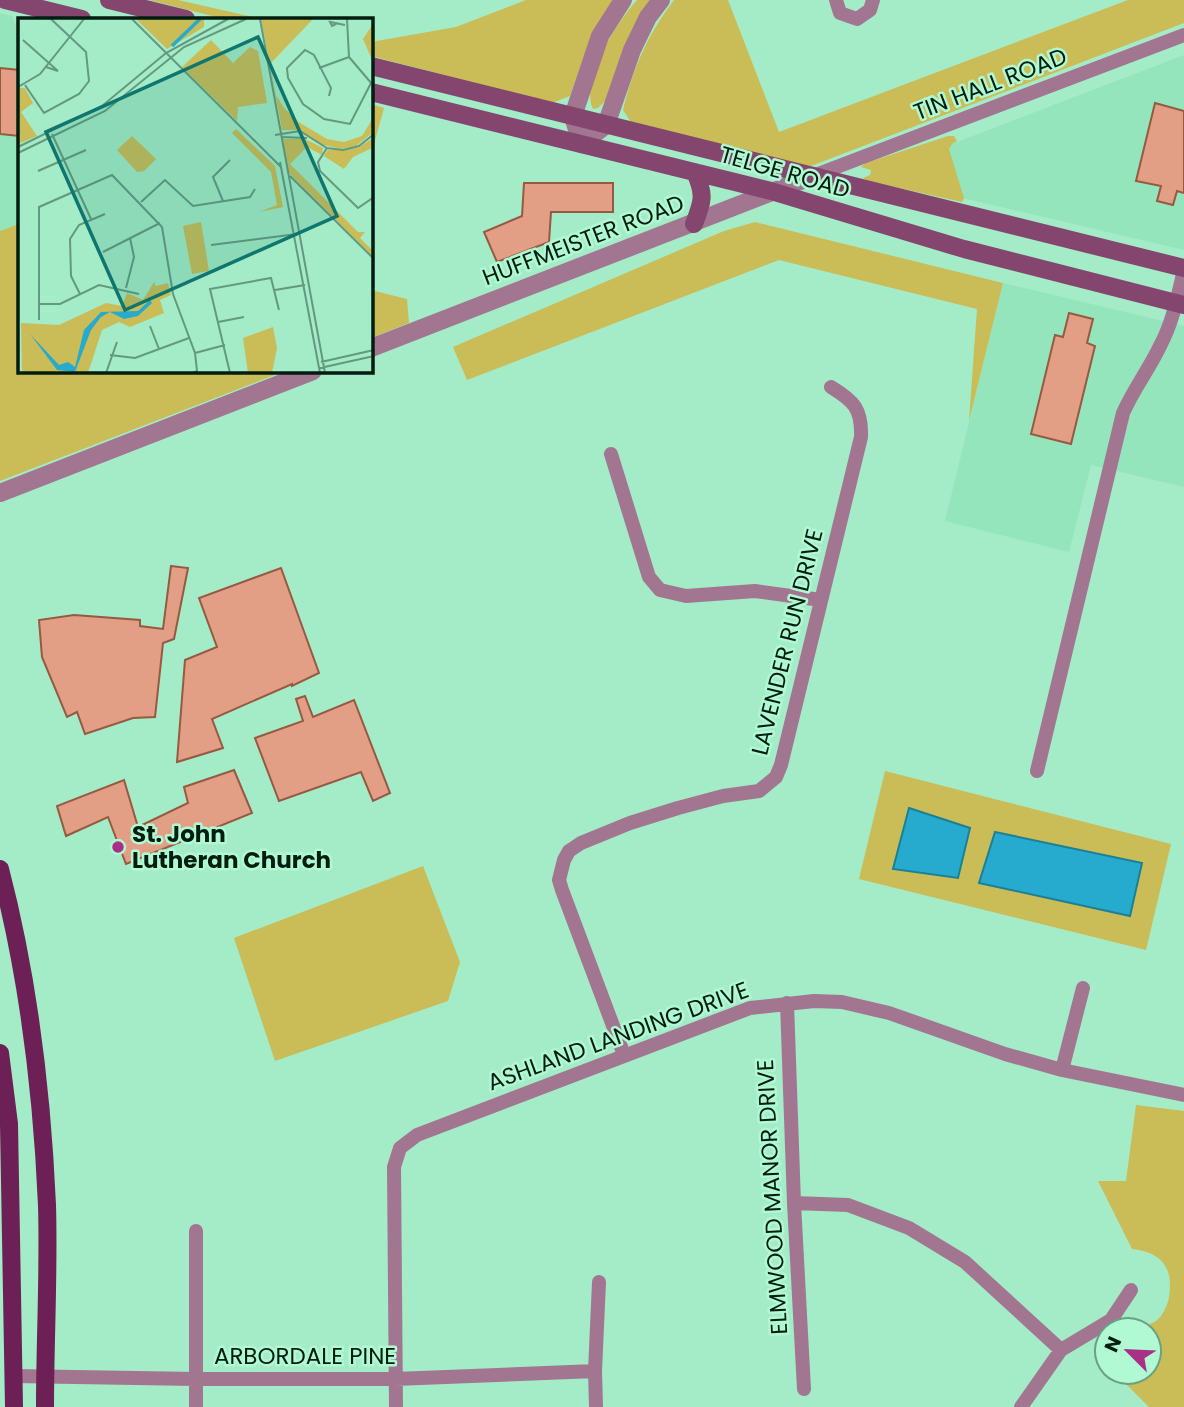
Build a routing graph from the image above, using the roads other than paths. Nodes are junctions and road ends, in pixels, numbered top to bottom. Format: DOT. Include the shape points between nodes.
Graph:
graph roads {
  1 [pos="5,0"];
  2 [pos="109,0"];
  3 [pos="624,0"];
  4 [pos="661,0"];
  5 [pos="836,0"];
  6 [pos="873,0"];
  7 [pos="155,15"];
  8 [pos="78,18"];
  9 [pos="178,18"];
  10 [pos="1184,35"];
  11 [pos="373,66"];
  12 [pos="373,92"];
  13 [pos="573,116"];
  14 [pos="606,125"];
  15 [pos="581,144"];
  16 [pos="695,172"];
  17 [pos="813,176"];
  18 [pos="771,191"];
  19 [pos="694,224"];
  20 [pos="1184,269"];
  21 [pos="1180,304"];
  22 [pos="373,347"];
  23 [pos="308,373"];
  24 [pos="831,387"];
  25 [pos="611,454"];
  26 [pos="0,493"];
  27 [pos="821,600"];
  28 [pos="1037,771"];
  29 [pos="0,869"];
  30 [pos="8,930"];
  31 [pos="1083,988"];
  32 [pos="787,1003"];
  33 [pos="0,1053"];
  34 [pos="624,1055"];
  35 [pos="1062,1070"];
  36 [pos="1184,1095"];
  37 [pos="40,1123"];
  38 [pos="9,1124"];
  39 [pos="794,1203"];
  40 [pos="196,1231"];
  41 [pos="599,1282"];
  42 [pos="1131,1290"];
  43 [pos="1061,1350"];
  44 [pos="595,1371"];
  45 [pos="14,1376"];
  46 [pos="45,1376"];
  47 [pos="196,1379"];
  48 [pos="395,1379"];
  49 [pos="804,1389"];
  50 [pos="14,1407"];
  51 [pos="45,1407"];
  52 [pos="196,1407"];
  53 [pos="396,1407"];
  54 [pos="596,1407"];
  55 [pos="1021,1407"];
  1 -- 8 [label="main road"];
  2 -- 7 [label="main road"];
  3 -- 13 [label="street" via="600,36"];
  4 -- 14 [label="street" via="632,50"];
  5 -- 6 [label="street" via="840,13 857,19 870,10"];
  7 -- 9 [label="main road"];
  10 -- 17 [label="street, TIN HALL ROAD"];
  11 -- 13 [label="main road, TELGE ROAD"];
  12 -- 15 [label="main road, TELGE ROAD"];
  13 -- 14 [label="main road, TELGE ROAD"];
  13 -- 15 [label="street"];
  14 -- 15 [label="street"];
  14 -- 17 [label="main road, TELGE ROAD"];
  15 -- 16 [label="main road, TELGE ROAD"];
  16 -- 18 [label="main road, TELGE ROAD"];
  16 -- 19 [label="main road" via="703,191"];
  17 -- 18 [label="street, HUFFMEISTER ROAD"];
  17 -- 20 [label="main road, TELGE ROAD"];
  18 -- 19 [label="street, HUFFMEISTER ROAD"];
  18 -- 21 [label="main road, TELGE ROAD" via="964,249"];
  19 -- 22 [label="street, HUFFMEISTER ROAD"];
  20 -- 21 [label="street"];
  21 -- 28 [label="street" via="1123,413"];
  23 -- 26 [label="street"];
  24 -- 27 [label="street, LAVENDER RUN DRIVE" via="858,409 861,437"];
  25 -- 27 [label="street" via="649,576 660,590 686,596 755,591"];
  27 -- 34 [label="street, LAVENDER RUN DRIVE" via="776,777 759,791 723,796 581,843 564,860 559,880 562,890"];
  29 -- 30 [label="main road"];
  30 -- 37 [label="main road" via="33,1028"];
  31 -- 35 [label="street"];
  32 -- 34 [label="street, ASHLAND LANDING DRIVE" via="750,1008"];
  32 -- 35 [label="street, ASHLAND LANDING DRIVE" via="842,1002 889,1013"];
  32 -- 39 [label="street, ELMWOOD MANOR DRIVE"];
  33 -- 38 [label="main road"];
  34 -- 48 [label="street, ASHLAND LANDING DRIVE" via="417,1135 400,1148 394,1167"];
  35 -- 36 [label="street, ASHLAND LANDING DRIVE"];
  37 -- 38 [label="main road"];
  37 -- 46 [label="main road" via="47,1206"];
  38 -- 45 [label="main road"];
  39 -- 43 [label="street" via="848,1205 909,1228 965,1262"];
  39 -- 49 [label="street, ELMWOOD MANOR DRIVE"];
  40 -- 47 [label="street"];
  41 -- 44 [label="street"];
  42 -- 43 [label="street" via="1111,1320"];
  43 -- 55 [label="street"];
  44 -- 48 [label="street, ARBORDALE PINE"];
  44 -- 54 [label="street"];
  45 -- 46 [label="street, ARBORDALE PINE"];
  45 -- 50 [label="main road"];
  46 -- 47 [label="street, ARBORDALE PINE"];
  46 -- 51 [label="main road"];
  47 -- 48 [label="street, ARBORDALE PINE"];
  47 -- 52 [label="street"];
  48 -- 53 [label="street"];
}
